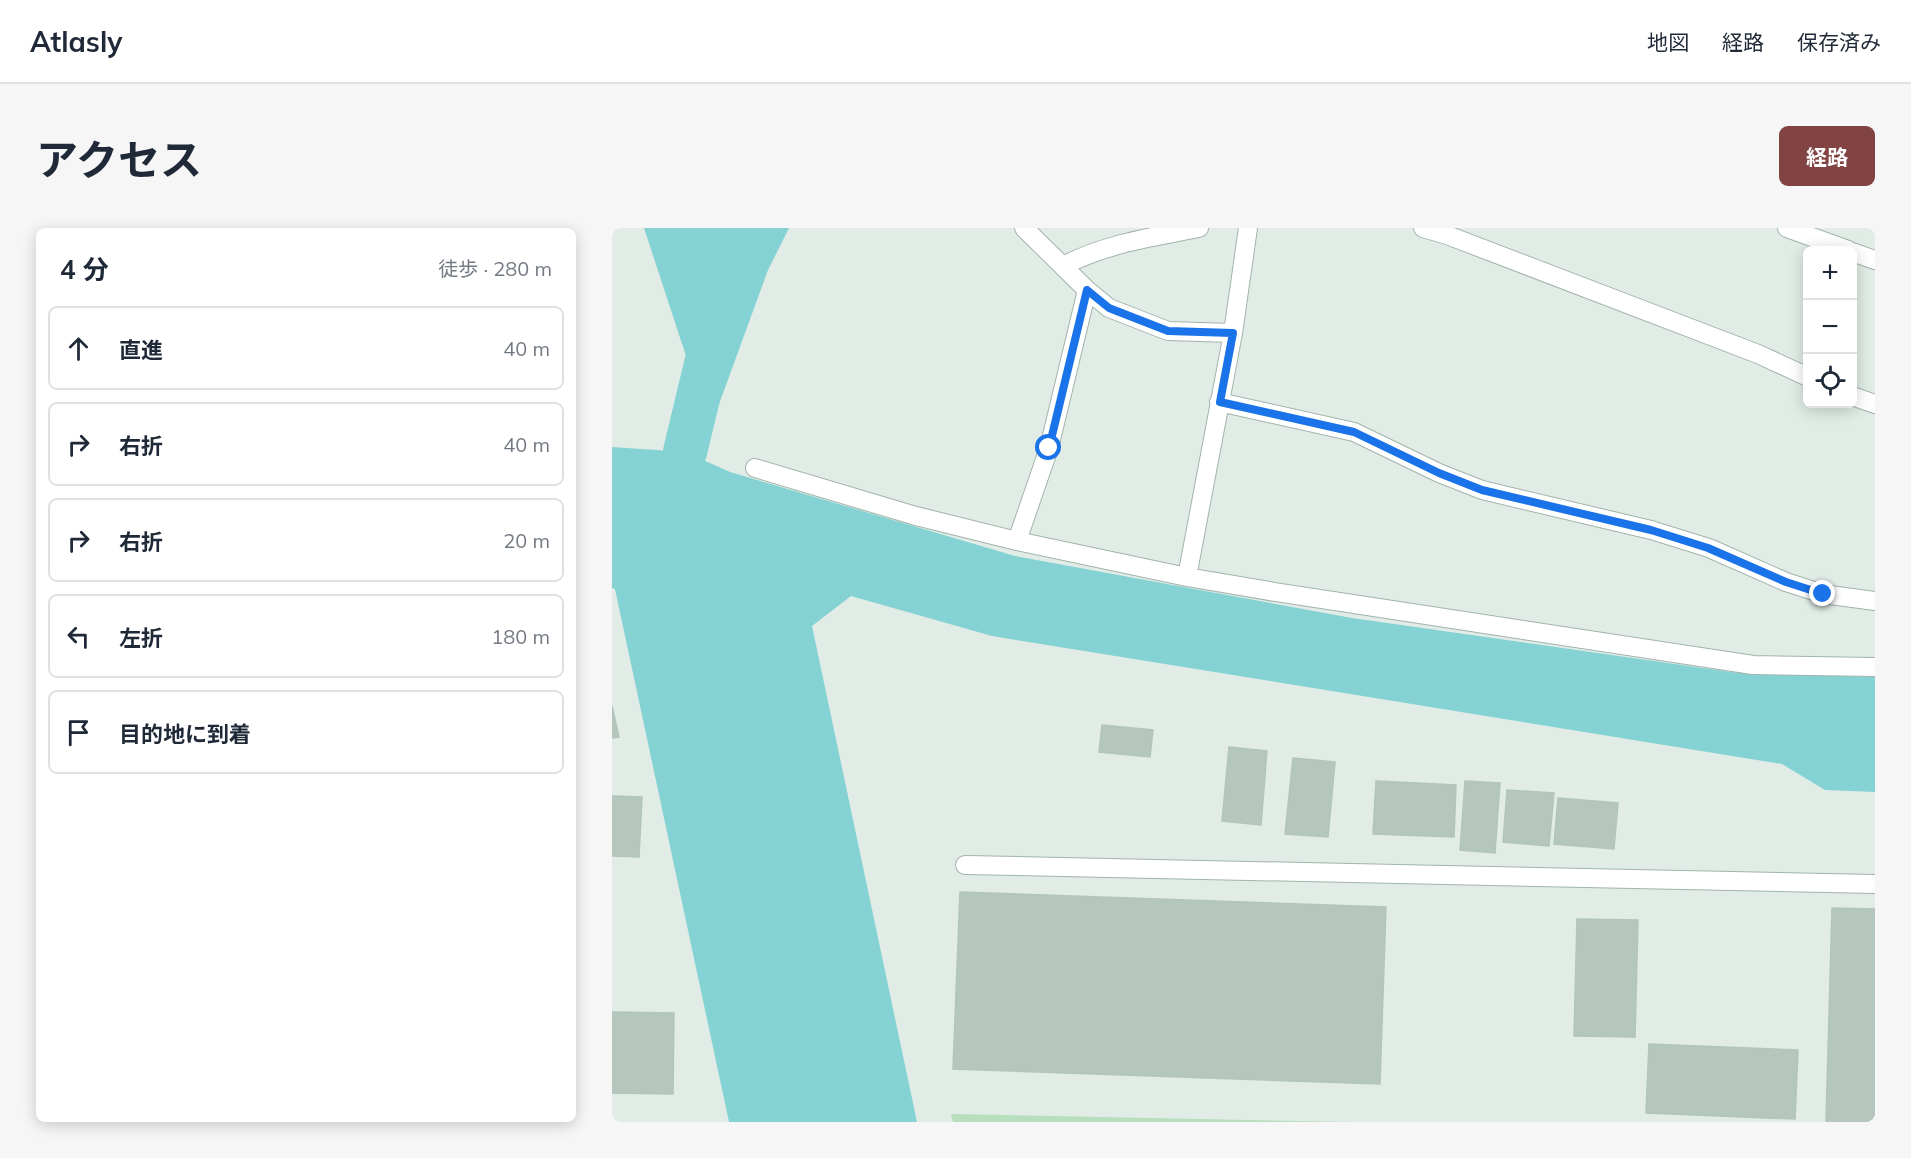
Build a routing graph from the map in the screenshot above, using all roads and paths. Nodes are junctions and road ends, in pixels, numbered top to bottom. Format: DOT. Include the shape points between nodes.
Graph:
graph roads {
  1 [pos="1024,228"];
  2 [pos="1198,228"];
  3 [pos="1248,228"];
  4 [pos="1423,228"];
  5 [pos="1788,228"];
  6 [pos="1837,246"];
  7 [pos="1857,254"];
  8 [pos="1875,261"];
  9 [pos="1063,266"];
  10 [pos="1087,290"];
  11 [pos="1233,333"];
  12 [pos="1803,375"];
  13 [pos="1857,398"];
  14 [pos="1220,402"];
  15 [pos="1875,404"];
  16 [pos="755,468"];
  17 [pos="1017,541"];
  18 [pos="1187,577"];
  19 [pos="1875,601"];
  20 [pos="1875,667"];
  21 [pos="965,865"];
  22 [pos="1875,884"];
  1 -- 9 [label="street"];
  2 -- 9 [label="street" via="1122,243"];
  3 -- 11 [label="street"];
  4 -- 12 [label="street" via="1758,354"];
  5 -- 6 [label="street"];
  7 -- 8 [label="street"];
  9 -- 10 [label="street"];
  10 -- 11 [label="street" via="1109,308 1168,331"];
  10 -- 17 [label="street" via="1049,448"];
  11 -- 14 [label="street"];
  13 -- 15 [label="street"];
  14 -- 18 [label="street"];
  14 -- 19 [label="street" via="1354,432 1482,490 1651,530 1708,548 1823,594"];
  16 -- 17 [label="street" via="916,516"];
  17 -- 18 [label="street"];
  18 -- 20 [label="street" via="1741,663"];
  21 -- 22 [label="street"];
}
